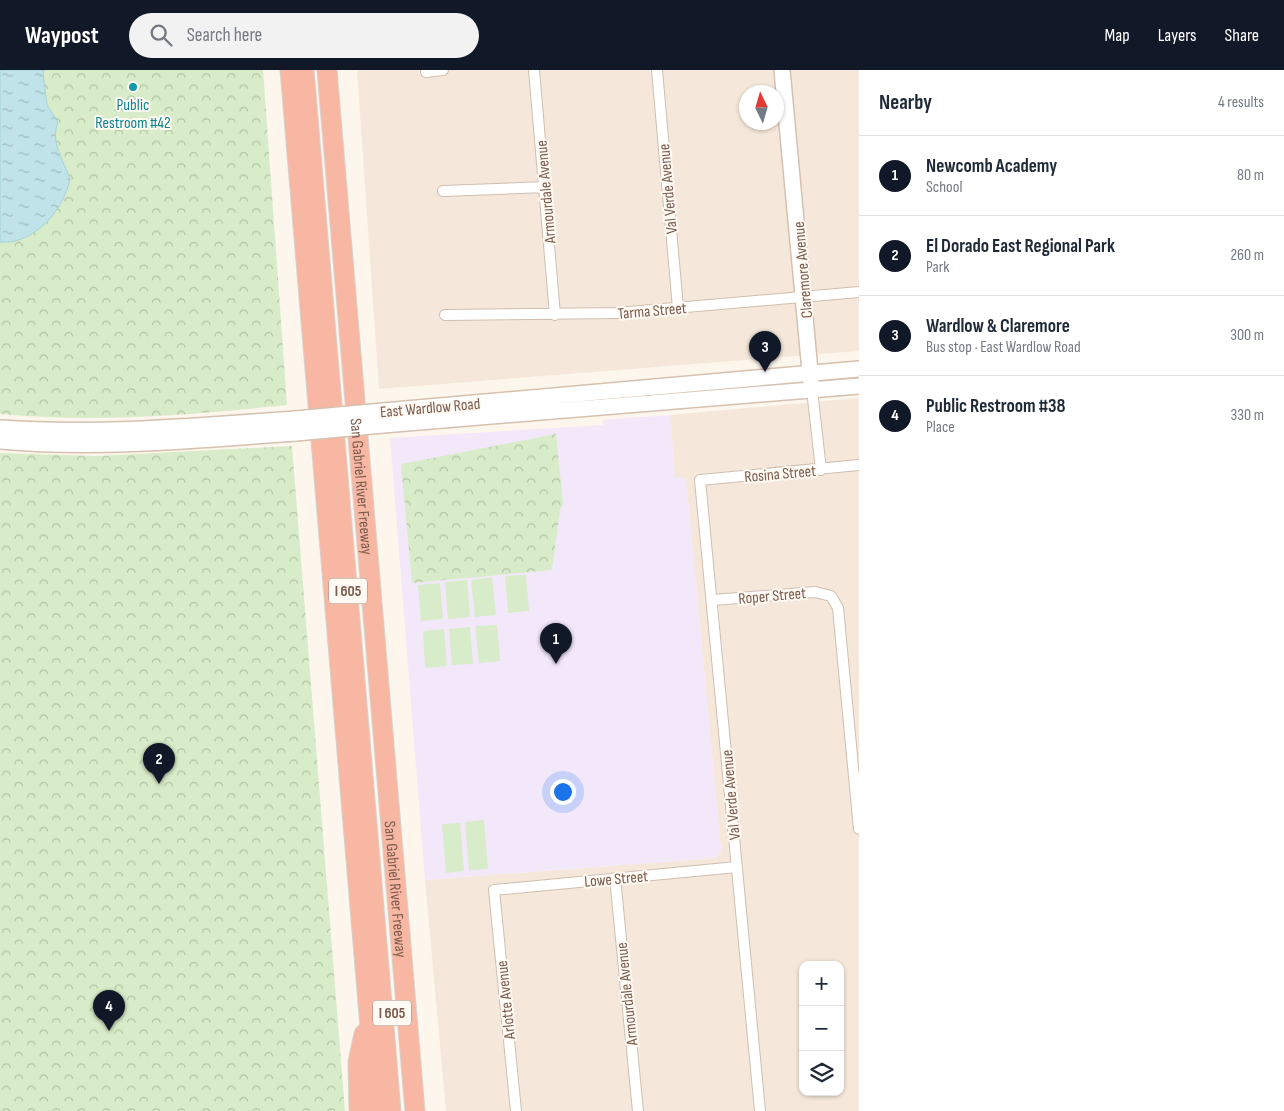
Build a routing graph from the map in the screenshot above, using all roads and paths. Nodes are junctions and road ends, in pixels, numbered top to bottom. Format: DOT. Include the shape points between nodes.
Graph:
graph roads {
  1 [pos="290,70"];
  2 [pos="304,70"];
  3 [pos="327,70"];
  4 [pos="443,70"];
  5 [pos="534,70"];
  6 [pos="657,70"];
  7 [pos="782,70"];
  8 [pos="426,72"];
  9 [pos="546,186"];
  10 [pos="442,191"];
  11 [pos="859,292"];
  12 [pos="804,297"];
  13 [pos="678,308"];
  14 [pos="445,315"];
  15 [pos="555,315"];
  16 [pos="859,369"];
  17 [pos="811,373"];
  18 [pos="859,386"];
  19 [pos="812,390"];
  20 [pos="383,418"];
  21 [pos="295,426"];
  22 [pos="0,428"];
  23 [pos="0,441"];
  24 [pos="859,465"];
  25 [pos="820,470"];
  26 [pos="700,480"];
  27 [pos="713,600"];
  28 [pos="859,830"];
  29 [pos="737,867"];
  30 [pos="615,878"];
  31 [pos="494,890"];
  32 [pos="399,919"];
  33 [pos="369,1013"];
  34 [pos="359,1111"];
  35 [pos="377,1111"];
  36 [pos="391,1111"];
  37 [pos="400,1111"];
  38 [pos="415,1111"];
  39 [pos="516,1111"];
  40 [pos="638,1111"];
  41 [pos="760,1111"];
  1 -- 33 [label="highway, I 605"];
  2 -- 36 [label="highway, I 605"];
  3 -- 32 [label="highway, San Gabriel River Freeway / I 605"];
  4 -- 8 [label="street"];
  5 -- 9 [label="street, Armourdale Avenue"];
  6 -- 13 [label="street, Val Verde Avenue"];
  7 -- 12 [label="main road, Claremore Avenue"];
  9 -- 10 [label="street"];
  9 -- 15 [label="street, Armourdale Avenue"];
  11 -- 12 [label="street, Tarma Street"];
  12 -- 13 [label="street, Tarma Street"];
  12 -- 17 [label="main road, Claremore Avenue"];
  13 -- 15 [label="street, Tarma Street"];
  14 -- 15 [label="street, Tarma Street"];
  16 -- 17 [label="main road, East Wardlow Road"];
  17 -- 19 [label="main road, Claremore Avenue"];
  17 -- 20 [label="main road, East Wardlow Road"];
  18 -- 19 [label="main road, East Wardlow Road"];
  19 -- 20 [label="main road, East Wardlow Road"];
  19 -- 25 [label="street, Claremore Avenue"];
  20 -- 21 [label="main road, East Wardlow Road, bridge"];
  21 -- 22 [label="main road, East Wardlow Road" via="87,432"];
  21 -- 23 [label="main road, East Wardlow Road" via="161,443 83,446"];
  24 -- 25 [label="street, Rosina Street"];
  25 -- 26 [label="street, Rosina Street"];
  26 -- 27 [label="street, Val Verde Avenue"];
  27 -- 28 [label="street, Roper Street" via="816,592 831,596 838,608"];
  27 -- 29 [label="street, Val Verde Avenue"];
  29 -- 30 [label="street, Lowe Street"];
  29 -- 41 [label="street, Val Verde Avenue"];
  30 -- 31 [label="street, Lowe Street"];
  30 -- 40 [label="street, Armourdale Avenue"];
  31 -- 39 [label="street, Arlotte Avenue"];
  32 -- 37 [label="highway, I 605" via="387,938"];
  32 -- 38 [label="highway, San Gabriel River Freeway / I 605"];
  33 -- 34 [label="highway" via="358,1062"];
  33 -- 35 [label="highway, I 605"];
}
